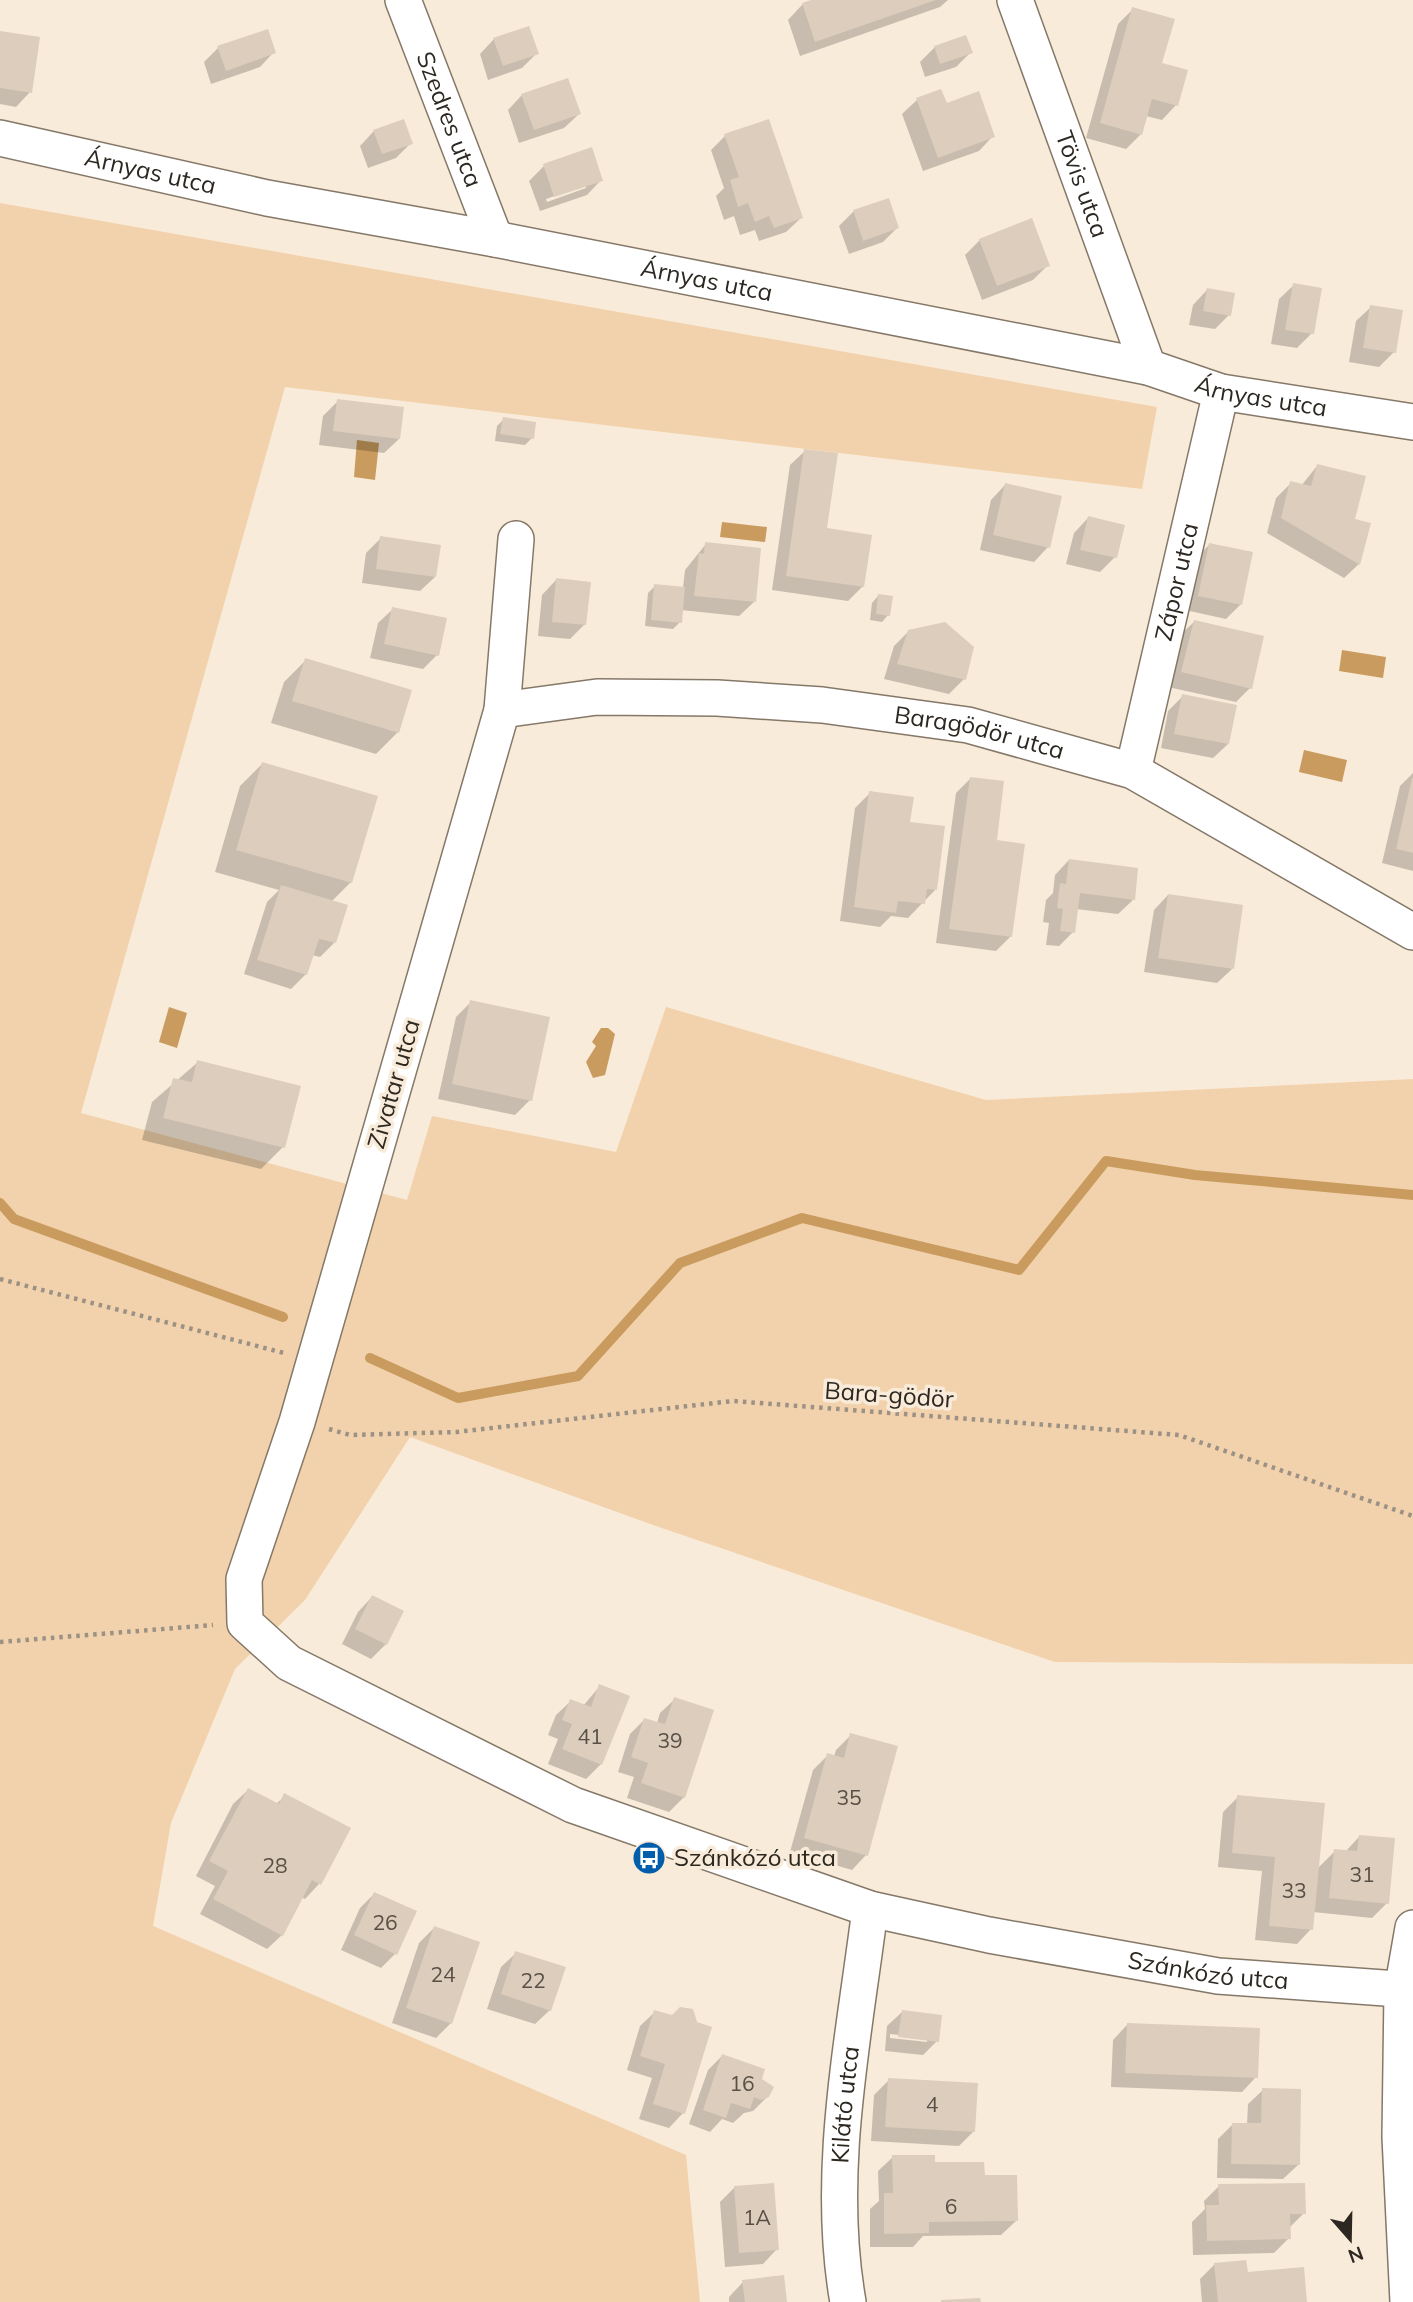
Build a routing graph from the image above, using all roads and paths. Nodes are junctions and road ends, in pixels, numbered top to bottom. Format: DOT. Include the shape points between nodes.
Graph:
graph roads {
  1 [pos="403,0"];
  2 [pos="1015,0"];
  3 [pos="0,138"];
  4 [pos="495,239"];
  5 [pos="1148,367"];
  6 [pos="1222,392"];
  7 [pos="1413,422"];
  8 [pos="516,539"];
  9 [pos="502,710"];
  10 [pos="1133,771"];
  11 [pos="1413,932"];
  12 [pos="0,1279"];
  13 [pos="313,1361"];
  14 [pos="351,1434"];
  15 [pos="1413,1516"];
  16 [pos="245,1623"];
  17 [pos="0,1642"];
  18 [pos="870,1909"];
  19 [pos="1413,1928"];
  20 [pos="1408,1991"];
  21 [pos="848,2302"];
  22 [pos="1408,2302"];
  1 -- 4 [label="street, Szedres utca"];
  2 -- 5 [label="street, Tövis utca"];
  3 -- 4 [label="street, Árnyas utca" via="267,198"];
  4 -- 5 [label="street, Árnyas utca"];
  5 -- 6 [label="street, Árnyas utca"];
  6 -- 7 [label="street, Árnyas utca"];
  6 -- 10 [label="street, Zápor utca"];
  8 -- 9 [label="street, Zivatar utca"];
  9 -- 10 [label="street, Baragödör utca" via="597,697 822,705 968,725"];
  9 -- 13 [label="street, Zivatar utca"];
  10 -- 11 [label="street, Baragödör utca"];
  12 -- 13 [label="path"];
  13 -- 16 [label="street, Zivatar utca" via="244,1579"];
  14 -- 15 [label="path, Bara-gödör" via="456,1432 733,1401 1179,1435"];
  16 -- 17 [label="path"];
  16 -- 18 [label="street, Szánkózó utca" via="289,1663 573,1805"];
  18 -- 20 [label="street, Szánkózó utca" via="1218,1976"];
  18 -- 21 [label="street, Kilátó utca" via="839,2153"];
  19 -- 20 [label="street"];
  20 -- 22 [label="street" via="1400,2137"];
}
